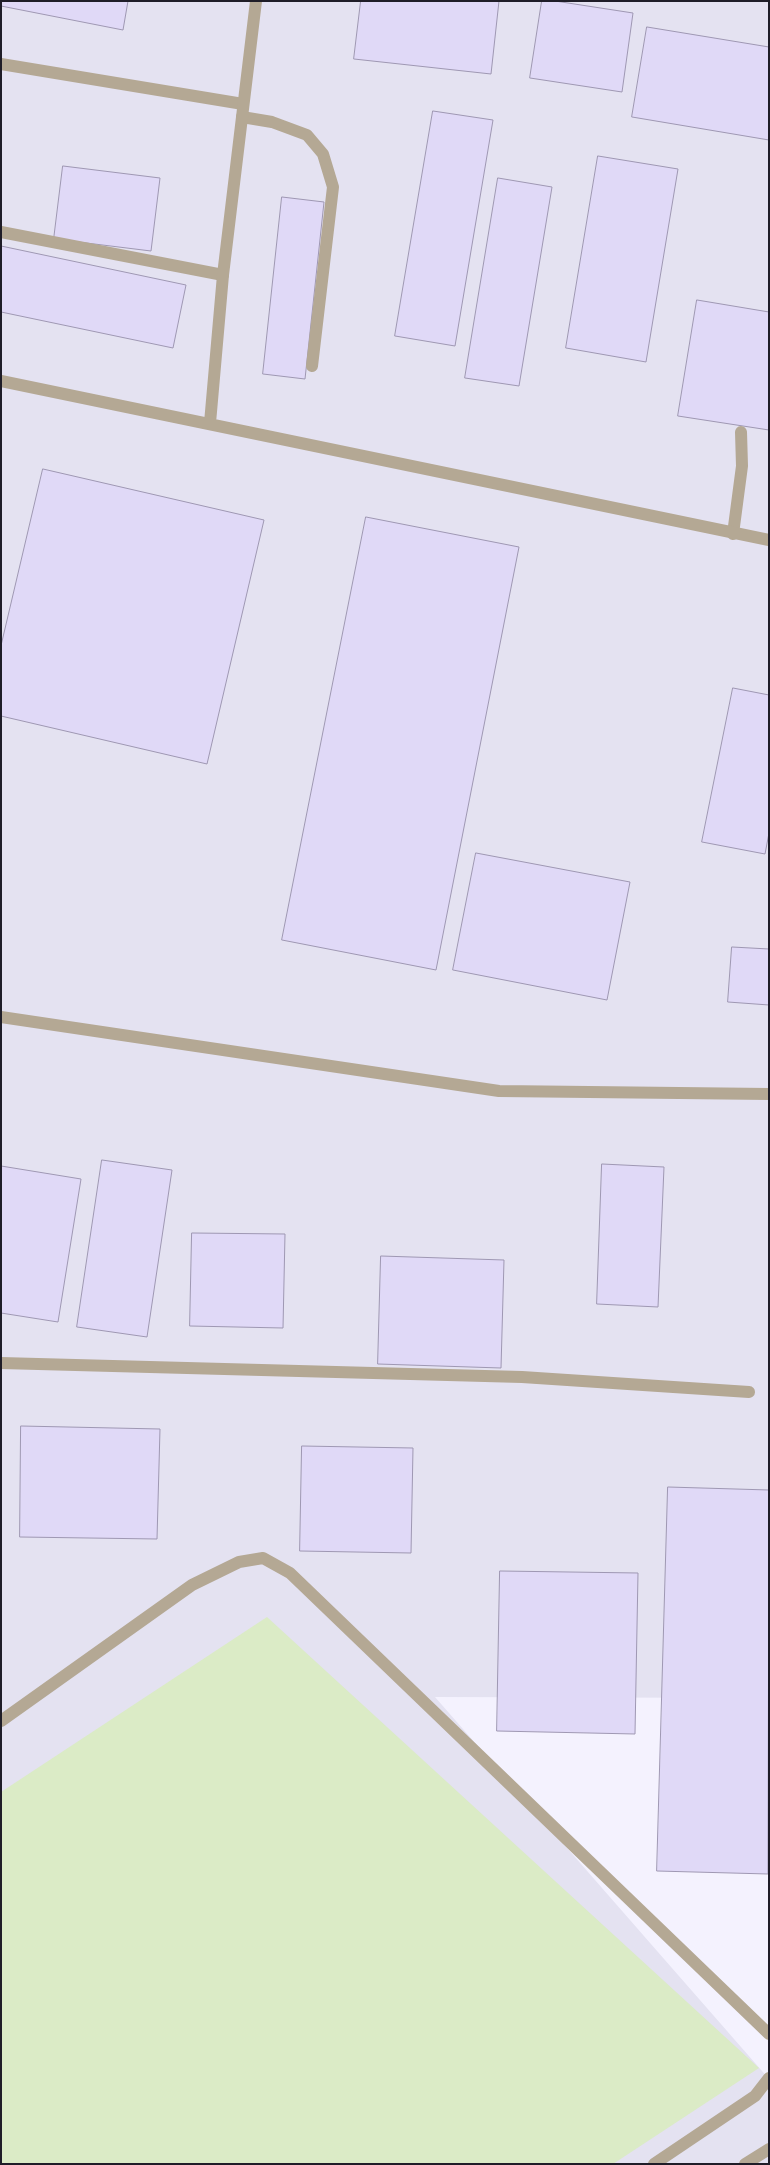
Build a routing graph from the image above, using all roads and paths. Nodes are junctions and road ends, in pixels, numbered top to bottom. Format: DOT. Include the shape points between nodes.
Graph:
graph roads {
  1 [pos="256,1"];
  2 [pos="1,64"];
  3 [pos="243,104"];
  4 [pos="242,117"];
  5 [pos="1,232"];
  6 [pos="223,275"];
  7 [pos="312,366"];
  8 [pos="1,381"];
  9 [pos="210,423"];
  10 [pos="742,432"];
  11 [pos="733,534"];
  12 [pos="769,540"];
  13 [pos="1,1017"];
  14 [pos="769,1094"];
  15 [pos="1,1363"];
  16 [pos="749,1392"];
  17 [pos="1,1721"];
  18 [pos="769,2034"];
  19 [pos="769,2078"];
  20 [pos="769,2149"];
  21 [pos="654,2164"];
  22 [pos="745,2164"];
  1 -- 3 [label="street"];
  2 -- 3 [label="street"];
  3 -- 4 [label="street"];
  4 -- 6 [label="street"];
  4 -- 7 [label="street" via="272,122 307,134 323,154 333,187"];
  5 -- 6 [label="street"];
  6 -- 9 [label="street"];
  8 -- 9 [label="street"];
  9 -- 11 [label="street"];
  10 -- 11 [label="street" via="742,466"];
  11 -- 12 [label="street"];
  13 -- 14 [label="street" via="499,1091"];
  15 -- 16 [label="street" via="522,1377"];
  17 -- 18 [label="street" via="192,1585 238,1562 263,1558 290,1573"];
  19 -- 21 [label="street" via="755,2096"];
  20 -- 22 [label="street"];
}
